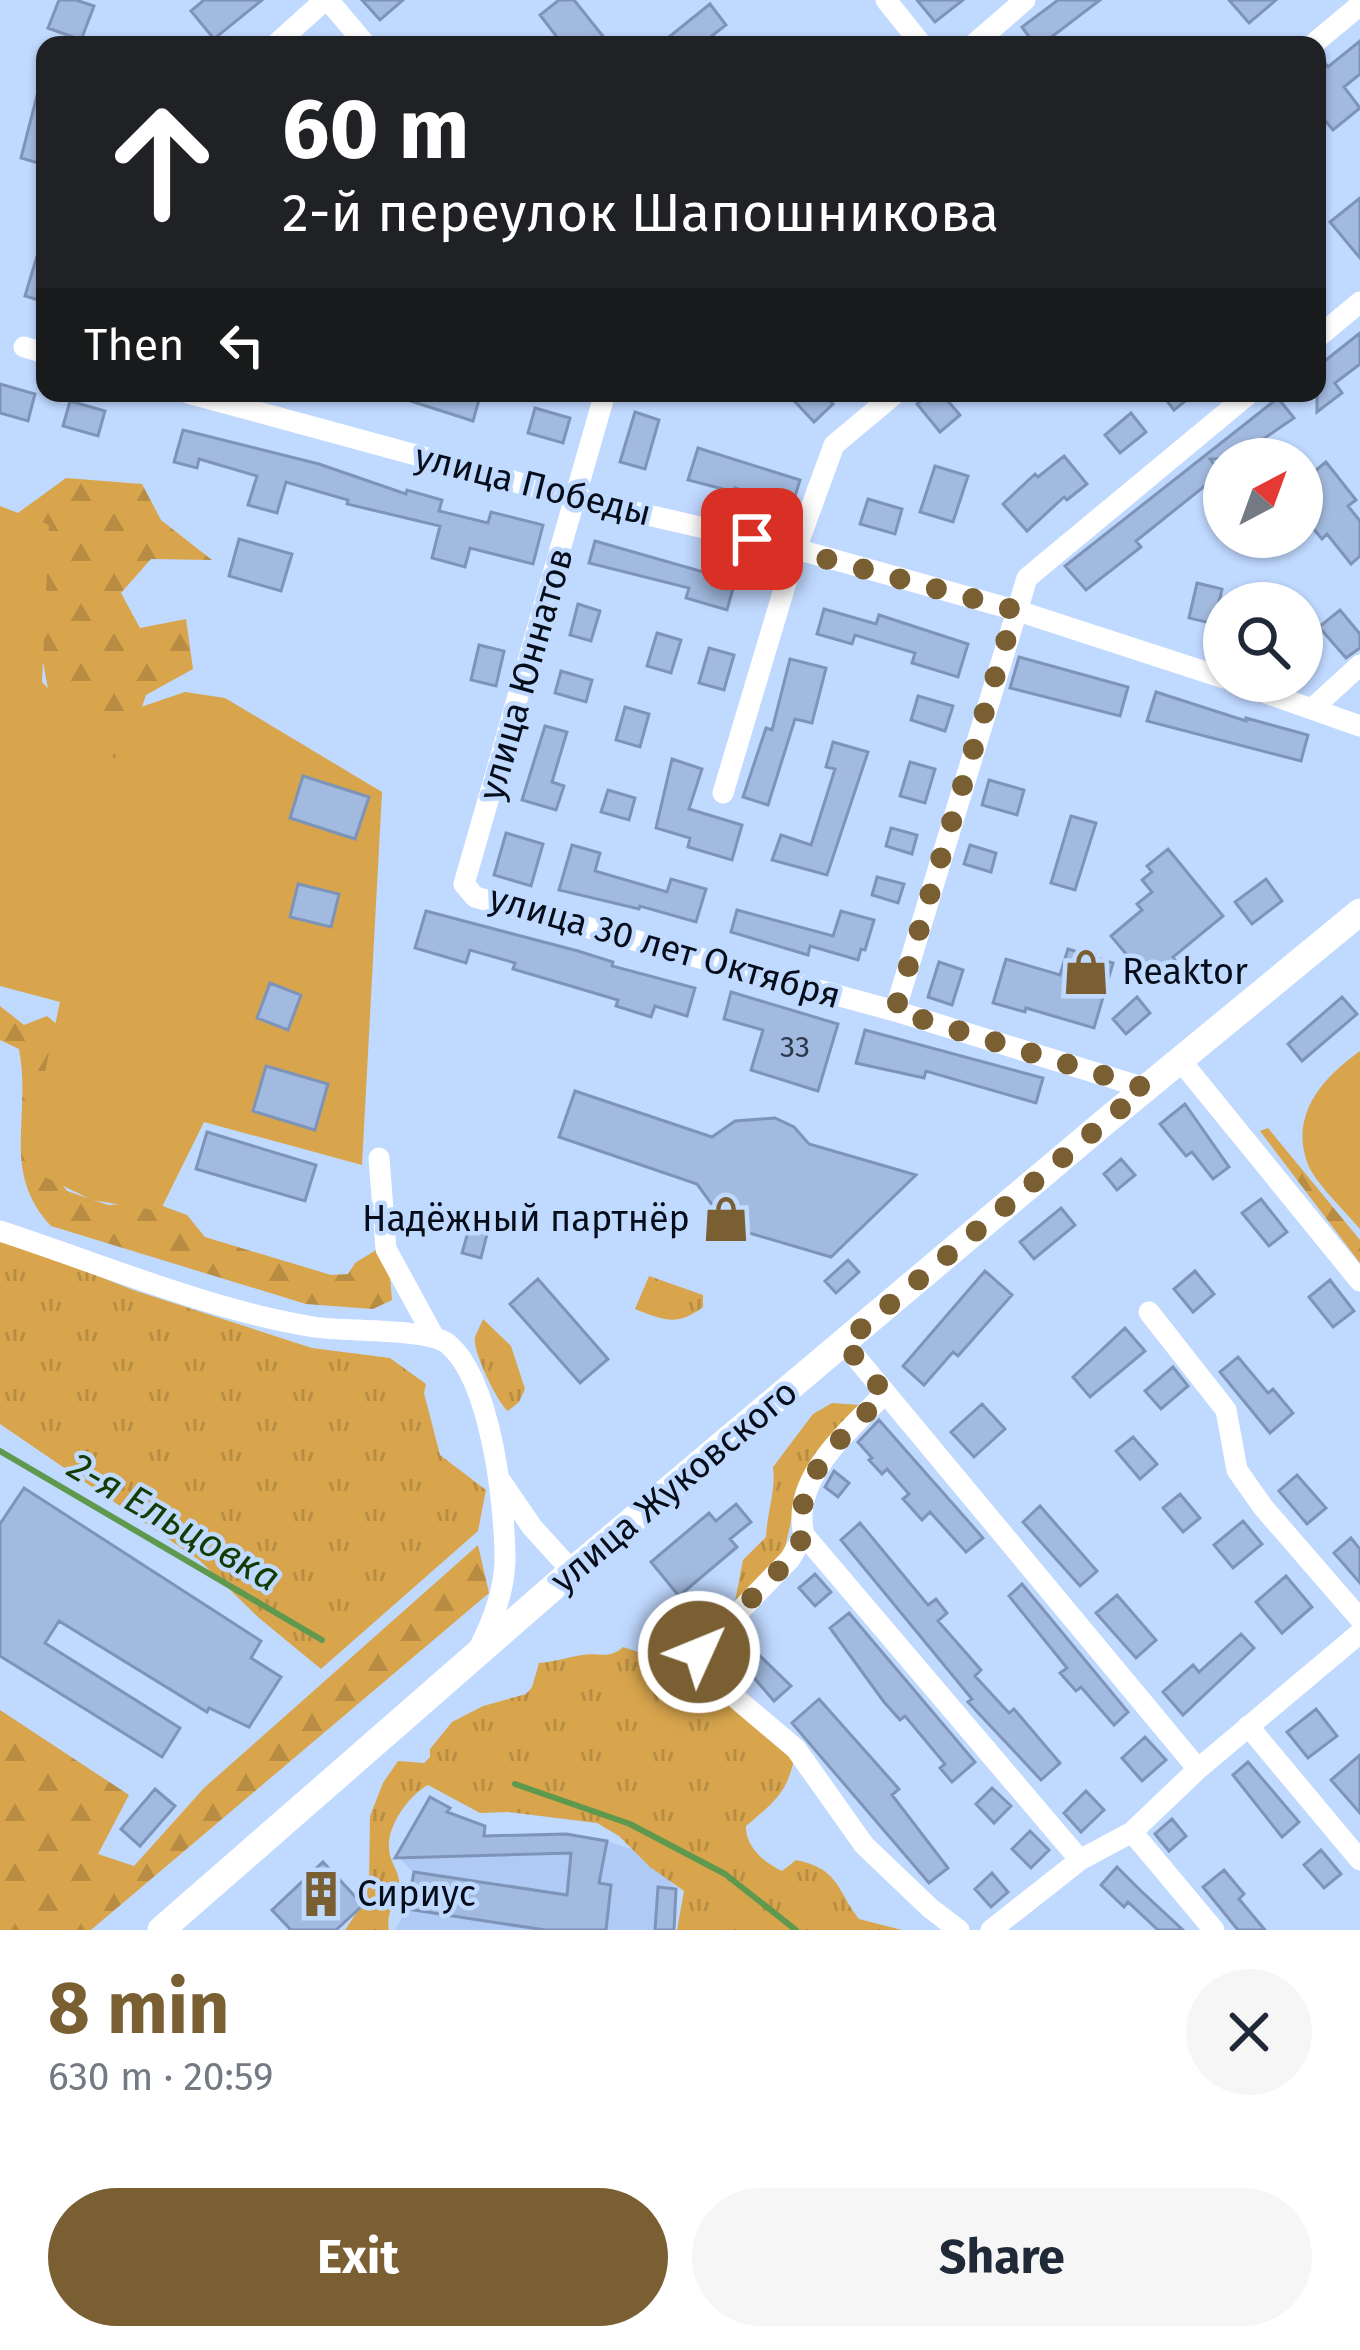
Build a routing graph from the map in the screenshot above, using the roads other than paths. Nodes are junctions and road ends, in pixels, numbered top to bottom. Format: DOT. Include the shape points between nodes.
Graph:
graph roads {
  1 [pos="327,0"];
  2 [pos="886,0"];
  3 [pos="1025,0"];
  4 [pos="1360,5"];
  5 [pos="285,36"];
  6 [pos="358,36"];
  7 [pos="915,36"];
  8 [pos="983,36"];
  9 [pos="1323,36"];
  10 [pos="1360,302"];
  11 [pos="1326,330"];
  12 [pos="221,402"];
  13 [pos="603,402"];
  14 [pos="885,402"];
  15 [pos="1239,402"];
  16 [pos="578,499"];
  17 [pos="796,549"];
  18 [pos="1015,610"];
  19 [pos="1360,665"];
  20 [pos="1203,672"];
  21 [pos="1298,702"];
  22 [pos="1314,707"];
  23 [pos="1360,726"];
  24 [pos="723,793"];
  25 [pos="464,884"];
  26 [pos="1360,912"];
  27 [pos="895,1011"];
  28 [pos="1180,1060"];
  29 [pos="1145,1088"];
  30 [pos="379,1158"];
  31 [pos="0,1231"];
  32 [pos="1360,1281"];
  33 [pos="1149,1312"];
  34 [pos="434,1337"];
  35 [pos="844,1343"];
  36 [pos="885,1394"];
  37 [pos="499,1477"];
  38 [pos="804,1535"];
  39 [pos="572,1571"];
  40 [pos="1360,1619"];
  41 [pos="1360,1633"];
  42 [pos="475,1655"];
  43 [pos="1248,1726"];
  44 [pos="1198,1768"];
  45 [pos="1132,1832"];
  46 [pos="1080,1860"];
  47 [pos="1360,1860"];
  48 [pos="161,1930"];
  49 [pos="959,1930"];
  50 [pos="992,1930"];
  51 [pos="1214,1930"];
  1 -- 5 [label="street"];
  1 -- 6 [label="street"];
  2 -- 7 [label="street"];
  3 -- 8 [label="street"];
  4 -- 9 [label="street"];
  10 -- 11 [label="street"];
  12 -- 16 [label="street, улица Победы"];
  13 -- 16 [label="street, улица Юннатов"];
  14 -- 17 [label="street" via="834,445"];
  15 -- 18 [label="street" via="1027,578"];
  16 -- 17 [label="street, улица Победы"];
  16 -- 25 [label="street, улица Юннатов"];
  17 -- 18 [label="street, улица Победы"];
  17 -- 24 [label="street"];
  18 -- 20 [label="street, улица Победы"];
  18 -- 27 [label="street"];
  19 -- 22 [label="street"];
  21 -- 22 [label="street, улица Победы"];
  22 -- 23 [label="street, улица Победы"];
  25 -- 27 [label="street, улица 30 лет Октября" via="475,897"];
  26 -- 28 [label="main road, улица Жуковского"];
  27 -- 29 [label="street, улица 30 лет Октября"];
  28 -- 29 [label="main road, улица Жуковского"];
  28 -- 32 [label="street"];
  29 -- 35 [label="main road, улица Жуковского"];
  30 -- 34 [label="street" via="386,1249"];
  31 -- 34 [label="street" via="265,1319"];
  33 -- 40 [label="street" via="1226,1410 1237,1470"];
  34 -- 37 [label="street" via="470,1378"];
  35 -- 36 [label="street"];
  35 -- 39 [label="main road, улица Жуковского"];
  36 -- 38 [label="street" via="830,1450 808,1487 799,1514"];
  36 -- 44 [label="street"];
  37 -- 39 [label="street"];
  37 -- 42 [label="street" via="505,1563 498,1604"];
  38 -- 46 [label="street"];
  38 -- 49 [label="street" via="699,1652 705,1672 796,1749 864,1845"];
  39 -- 42 [label="main road, улица Жуковского"];
  41 -- 43 [label="street"];
  42 -- 48 [label="main road, улица Жуковского"];
  43 -- 44 [label="street"];
  43 -- 47 [label="street"];
  44 -- 45 [label="street"];
  45 -- 46 [label="street"];
  45 -- 51 [label="street"];
  46 -- 50 [label="street"];
}
